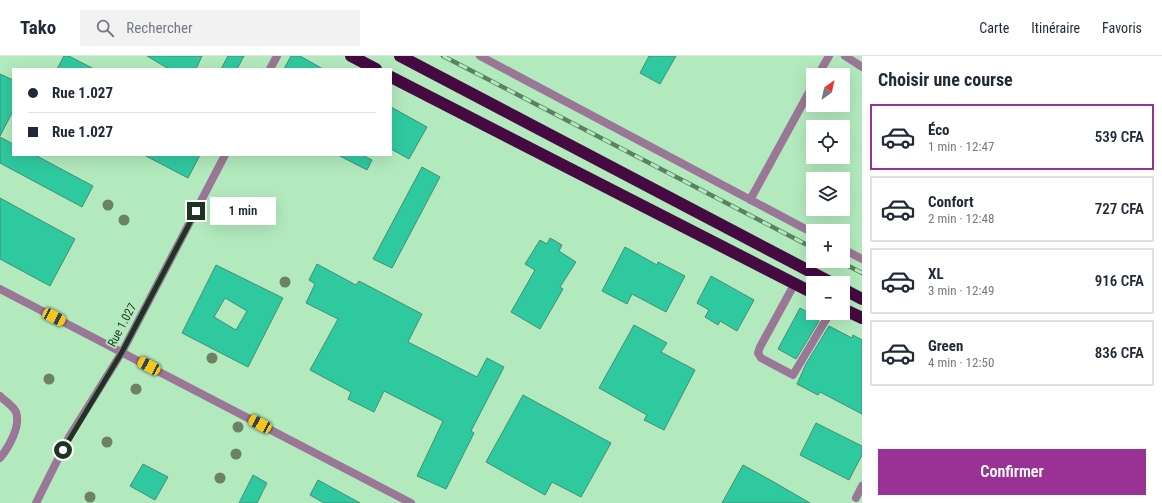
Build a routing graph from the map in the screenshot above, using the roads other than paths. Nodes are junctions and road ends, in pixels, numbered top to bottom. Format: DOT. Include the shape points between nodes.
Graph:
graph roads {
  1 [pos="277,56"];
  2 [pos="351,56"];
  3 [pos="400,56"];
  4 [pos="480,56"];
  5 [pos="829,56"];
  6 [pos="845,56"];
  7 [pos="862,67"];
  8 [pos="271,68"];
  9 [pos="374,68"];
  10 [pos="822,68"];
  11 [pos="392,77"];
  12 [pos="806,98"];
  13 [pos="224,156"];
  14 [pos="750,200"];
  15 [pos="806,229"];
  16 [pos="850,252"];
  17 [pos="862,259"];
  18 [pos="819,276"];
  19 [pos="795,283"];
  20 [pos="0,289"];
  21 [pos="806,289"];
  22 [pos="850,292"];
  23 [pos="862,298"];
  24 [pos="850,312"];
  25 [pos="862,318"];
  26 [pos="826,320"];
  27 [pos="122,352"];
  28 [pos="0,396"];
  29 [pos="0,458"];
  30 [pos="862,486"];
  31 [pos="856,498"];
  32 [pos="36,503"];
  33 [pos="411,503"];
  1 -- 8 [label="street"];
  2 -- 9 [label="highway"];
  3 -- 18 [label="highway"];
  4 -- 14 [label="street"];
  5 -- 10 [label="street"];
  6 -- 7 [label="street"];
  11 -- 19 [label="highway"];
  12 -- 14 [label="street"];
  13 -- 27 [label="street, Rue 1.027"];
  14 -- 15 [label="street"];
  16 -- 17 [label="street"];
  19 -- 21 [label="highway"];
  19 -- 26 [label="street" via="760,347 758,353 761,358 793,375"];
  20 -- 27 [label="street"];
  22 -- 23 [label="highway"];
  24 -- 25 [label="highway"];
  27 -- 32 [label="street, Rue 1.027" via="70,437"];
  27 -- 33 [label="street"];
  28 -- 29 [label="street" via="15,410 18,422 8,448"];
  30 -- 31 [label="street"];
}
